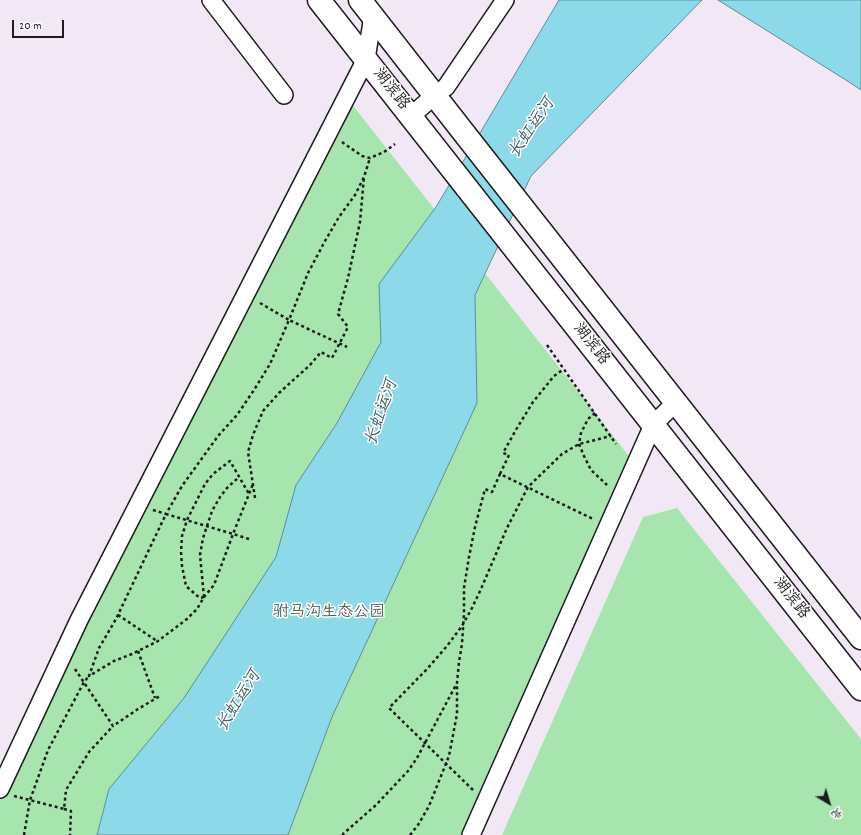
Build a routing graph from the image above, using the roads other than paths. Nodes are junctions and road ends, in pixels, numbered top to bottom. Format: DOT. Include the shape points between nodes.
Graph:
graph roads {
  1 [pos="211,0"];
  2 [pos="319,0"];
  3 [pos="506,0"];
  4 [pos="367,8"];
  5 [pos="366,59"];
  6 [pos="284,95"];
  7 [pos="435,95"];
  8 [pos="411,116"];
  9 [pos="676,402"];
  10 [pos="654,425"];
  11 [pos="861,638"];
  12 [pos="861,689"];
  13 [pos="4,792"];
  14 [pos="472,835"];
  1 -- 6 [label="street"];
  2 -- 5 [label="main road, 湖滨路"];
  3 -- 7 [label="street" via="446,87"];
  4 -- 5 [label="street"];
  4 -- 7 [label="main road, 湖滨路"];
  5 -- 8 [label="main road, 湖滨路"];
  5 -- 13 [label="street" via="79,620"];
  7 -- 8 [label="street"];
  7 -- 9 [label="main road, 湖滨路"];
  8 -- 10 [label="main road, 湖滨路"];
  9 -- 10 [label="street"];
  9 -- 11 [label="main road, 湖滨路"];
  10 -- 12 [label="main road, 湖滨路"];
  10 -- 14 [label="street"];
}
